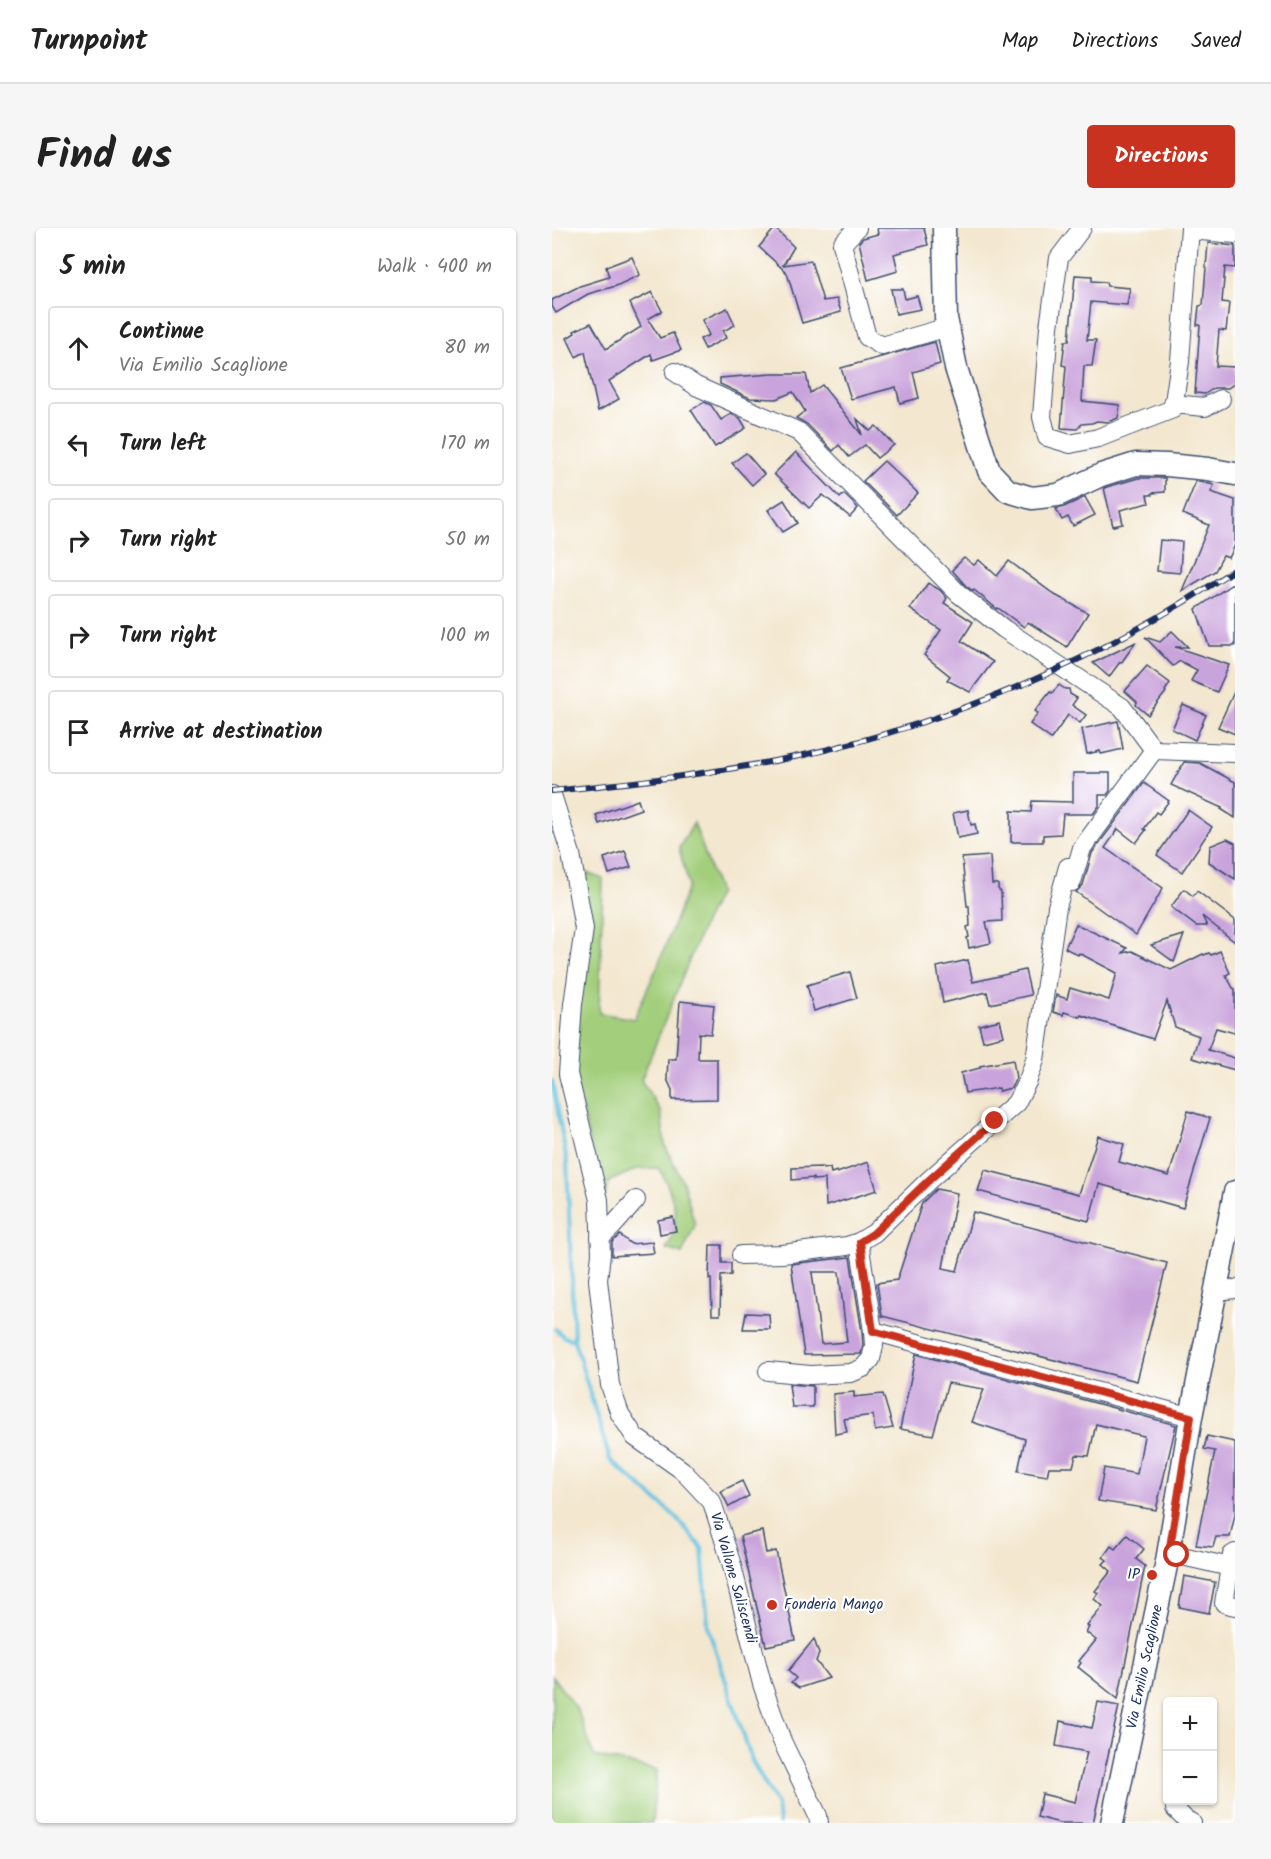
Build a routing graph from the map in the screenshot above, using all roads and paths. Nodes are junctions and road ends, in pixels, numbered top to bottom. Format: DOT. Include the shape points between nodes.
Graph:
graph roads {
  1 [pos="857,228"];
  2 [pos="944,228"];
  3 [pos="1082,228"];
  4 [pos="1190,229"];
  5 [pos="1235,234"];
  6 [pos="948,327"];
  7 [pos="675,372"];
  8 [pos="1221,399"];
  9 [pos="1173,404"];
  10 [pos="1235,474"];
  11 [pos="1154,750"];
  12 [pos="1235,753"];
  13 [pos="552,795"];
  14 [pos="1068,867"];
  15 [pos="1050,1011"];
  16 [pos="1235,1192"];
  17 [pos="636,1200"];
  18 [pos="600,1238"];
  19 [pos="860,1242"];
  20 [pos="741,1256"];
  21 [pos="1225,1290"];
  22 [pos="873,1331"];
  23 [pos="768,1371"];
  24 [pos="1191,1417"];
  25 [pos="1169,1553"];
  26 [pos="1232,1560"];
  27 [pos="1235,1606"];
  28 [pos="1175,1809"];
  29 [pos="819,1823"];
  30 [pos="1112,1823"];
  31 [pos="1192,1823"];
  1 -- 6 [label="street" via="842,244 867,337 882,346"];
  2 -- 6 [label="main road"];
  3 -- 9 [label="street" via="1059,258 1042,417 1047,437 1070,444 1098,438 1173,408"];
  4 -- 5 [label="street"];
  4 -- 9 [label="street"];
  6 -- 10 [label="main road" via="956,368 989,471 1008,491 1032,498 1058,495 1136,464"];
  7 -- 11 [label="street" via="696,386 799,432 959,594 1004,629 1122,707"];
  8 -- 9 [label="street" via="1205,407"];
  11 -- 12 [label="street"];
  11 -- 15 [label="street" via="1082,848 1066,907"];
  13 -- 18 [label="street, Via Vallone Saliscendi" via="572,854 584,929 568,1074 598,1200"];
  14 -- 19 [label="street" via="1057,907 1035,1060 1016,1103"];
  16 -- 21 [label="main road, Via Emilio Scaglione"];
  17 -- 18 [label="street"];
  18 -- 29 [label="street, Via Vallone Saliscendi" via="598,1280 610,1385 620,1414 635,1437 682,1470 712,1502 762,1684 782,1741"];
  19 -- 20 [label="street" via="801,1252"];
  19 -- 22 [label="street"];
  21 -- 24 [label="main road, Via Emilio Scaglione"];
  22 -- 23 [label="street" via="871,1359 851,1373"];
  22 -- 24 [label="street"];
  24 -- 25 [label="main road, Via Emilio Scaglione"];
  25 -- 26 [label="street"];
  25 -- 30 [label="main road, Via Emilio Scaglione"];
  26 -- 27 [label="street" via="1224,1604"];
  28 -- 31 [label="street"];
}
